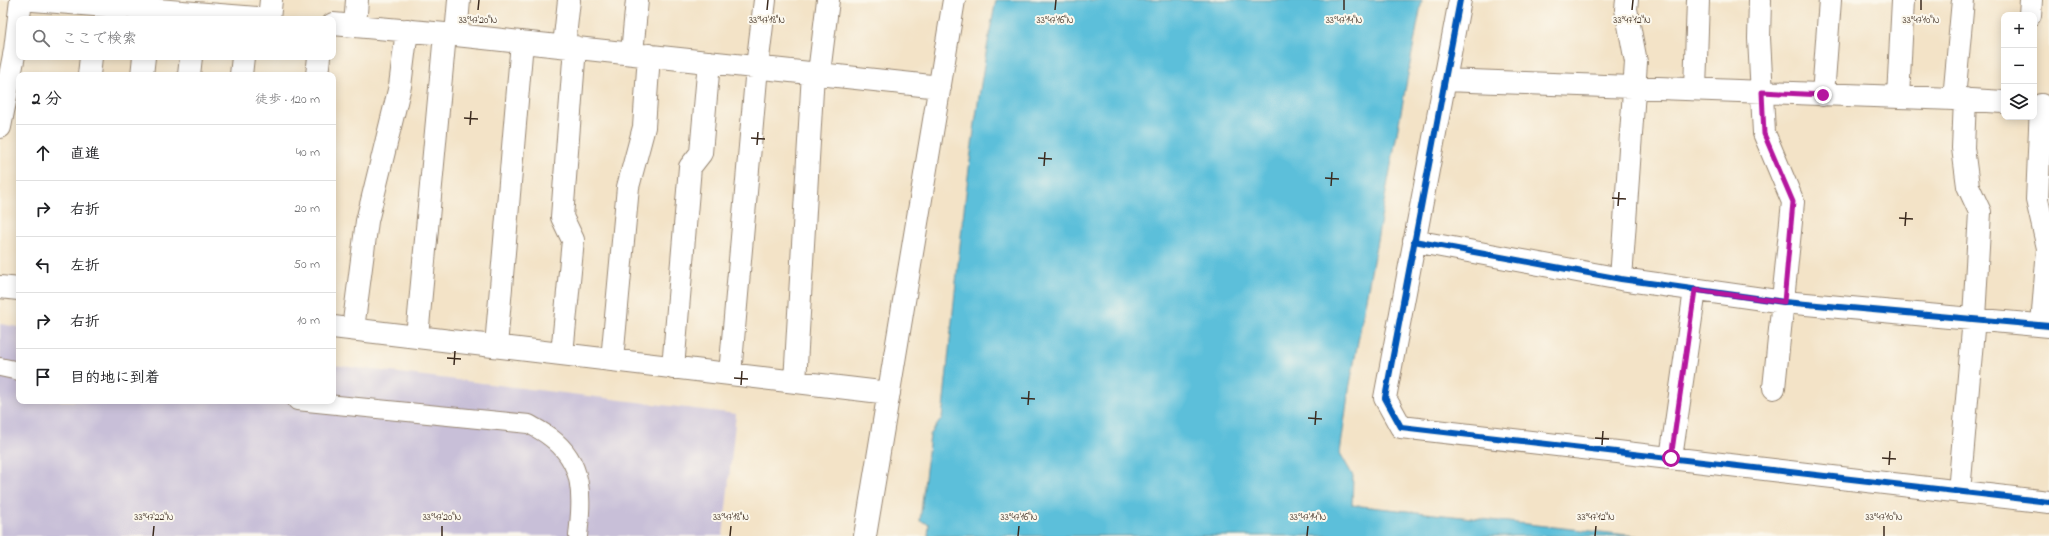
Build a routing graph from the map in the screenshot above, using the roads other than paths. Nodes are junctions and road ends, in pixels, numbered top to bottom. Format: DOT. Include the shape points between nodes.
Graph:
graph roads {
  1 [pos="21,0"];
  2 [pos="33,0"];
  3 [pos="271,0"];
  4 [pos="357,0"];
  5 [pos="459,0"];
  6 [pos="569,0"];
  7 [pos="637,0"];
  8 [pos="765,0"];
  9 [pos="828,0"];
  10 [pos="954,0"];
  11 [pos="1460,0"];
  12 [pos="1627,0"];
  13 [pos="1698,0"];
  14 [pos="1760,0"];
  15 [pos="1830,0"];
  16 [pos="1903,0"];
  17 [pos="1963,0"];
  18 [pos="2031,0"];
  19 [pos="141,9"];
  20 [pos="190,11"];
  21 [pos="95,12"];
  22 [pos="2030,12"];
  23 [pos="19,16"];
  24 [pos="231,16"];
  25 [pos="269,16"];
  26 [pos="336,24"];
  27 [pos="355,26"];
  28 [pos="407,30"];
  29 [pos="450,34"];
  30 [pos="16,42"];
  31 [pos="522,42"];
  32 [pos="570,47"];
  33 [pos="640,54"];
  34 [pos="91,60"];
  35 [pos="144,60"];
  36 [pos="191,60"];
  37 [pos="243,60"];
  38 [pos="319,60"];
  39 [pos="709,62"];
  40 [pos="757,67"];
  41 [pos="89,72"];
  42 [pos="142,72"];
  43 [pos="189,72"];
  44 [pos="241,72"];
  45 [pos="317,72"];
  46 [pos="816,73"];
  47 [pos="1444,80"];
  48 [pos="940,87"];
  49 [pos="1634,87"];
  50 [pos="1695,89"];
  51 [pos="1762,92"];
  52 [pos="1823,95"];
  53 [pos="1898,97"];
  54 [pos="1960,99"];
  55 [pos="2001,102"];
  56 [pos="2041,105"];
  57 [pos="0,127"];
  58 [pos="1414,241"];
  59 [pos="1621,279"];
  60 [pos="0,287"];
  61 [pos="16,289"];
  62 [pos="1695,290"];
  63 [pos="1784,302"];
  64 [pos="1974,318"];
  65 [pos="2045,325"];
  66 [pos="343,328"];
  67 [pos="417,337"];
  68 [pos="496,346"];
  69 [pos="562,354"];
  70 [pos="612,360"];
  71 [pos="0,367"];
  72 [pos="673,368"];
  73 [pos="16,370"];
  74 [pos="730,374"];
  75 [pos="795,382"];
  76 [pos="1774,388"];
  77 [pos="889,393"];
  78 [pos="327,404"];
  79 [pos="1671,458"];
  80 [pos="1958,492"];
  81 [pos="2049,502"];
  82 [pos="578,536"];
  83 [pos="865,536"];
  1 -- 23 [label="street"];
  2 -- 21 [label="street"];
  3 -- 25 [label="street"];
  4 -- 27 [label="street"];
  5 -- 29 [label="street"];
  6 -- 32 [label="street"];
  7 -- 33 [label="street"];
  8 -- 40 [label="street"];
  9 -- 46 [label="street"];
  10 -- 48 [label="street"];
  11 -- 47 [label="street"];
  12 -- 49 [label="street" via="1626,9 1636,62"];
  13 -- 50 [label="street"];
  14 -- 51 [label="street"];
  15 -- 52 [label="street"];
  16 -- 53 [label="street"];
  17 -- 54 [label="street"];
  18 -- 22 [label="street"];
  19 -- 20 [label="street"];
  19 -- 21 [label="street"];
  20 -- 24 [label="street"];
  26 -- 27 [label="street"];
  27 -- 28 [label="street"];
  28 -- 29 [label="street"];
  28 -- 66 [label="street" via="400,86 366,221"];
  29 -- 31 [label="street"];
  29 -- 67 [label="street"];
  30 -- 57 [label="street"];
  31 -- 32 [label="street"];
  31 -- 68 [label="street"];
  32 -- 33 [label="street"];
  32 -- 69 [label="street" via="562,217 573,240"];
  33 -- 39 [label="street"];
  33 -- 70 [label="street" via="644,127 628,187"];
  34 -- 41 [label="street"];
  35 -- 42 [label="street"];
  36 -- 43 [label="street"];
  37 -- 44 [label="street"];
  38 -- 45 [label="street"];
  39 -- 40 [label="street"];
  39 -- 72 [label="street" via="702,153 690,167"];
  40 -- 46 [label="street"];
  40 -- 74 [label="street"];
  46 -- 48 [label="street"];
  46 -- 75 [label="street"];
  47 -- 49 [label="street"];
  47 -- 58 [label="street"];
  48 -- 77 [label="street"];
  49 -- 50 [label="street"];
  49 -- 59 [label="street"];
  50 -- 51 [label="street"];
  51 -- 52 [label="street"];
  51 -- 63 [label="street" via="1764,134 1793,202"];
  52 -- 53 [label="street"];
  53 -- 54 [label="street"];
  54 -- 55 [label="street"];
  54 -- 64 [label="street" via="1968,186 1980,212"];
  56 -- 65 [label="street" via="2037,200 2048,248"];
  58 -- 59 [label="street"];
  58 -- 79 [label="street" via="1385,398 1401,427"];
  59 -- 62 [label="street"];
  60 -- 61 [label="street"];
  62 -- 63 [label="street"];
  62 -- 79 [label="street"];
  63 -- 64 [label="street"];
  63 -- 76 [label="street"];
  64 -- 65 [label="street"];
  64 -- 80 [label="street"];
  66 -- 67 [label="street"];
  67 -- 68 [label="street"];
  68 -- 69 [label="street"];
  69 -- 70 [label="street"];
  70 -- 72 [label="street"];
  71 -- 73 [label="lane"];
  72 -- 74 [label="street"];
  74 -- 75 [label="street"];
  75 -- 77 [label="street"];
  77 -- 83 [label="street"];
  78 -- 82 [label="lane" via="529,424 551,437 571,460 581,486"];
  79 -- 80 [label="street"];
  80 -- 81 [label="street"];
}
